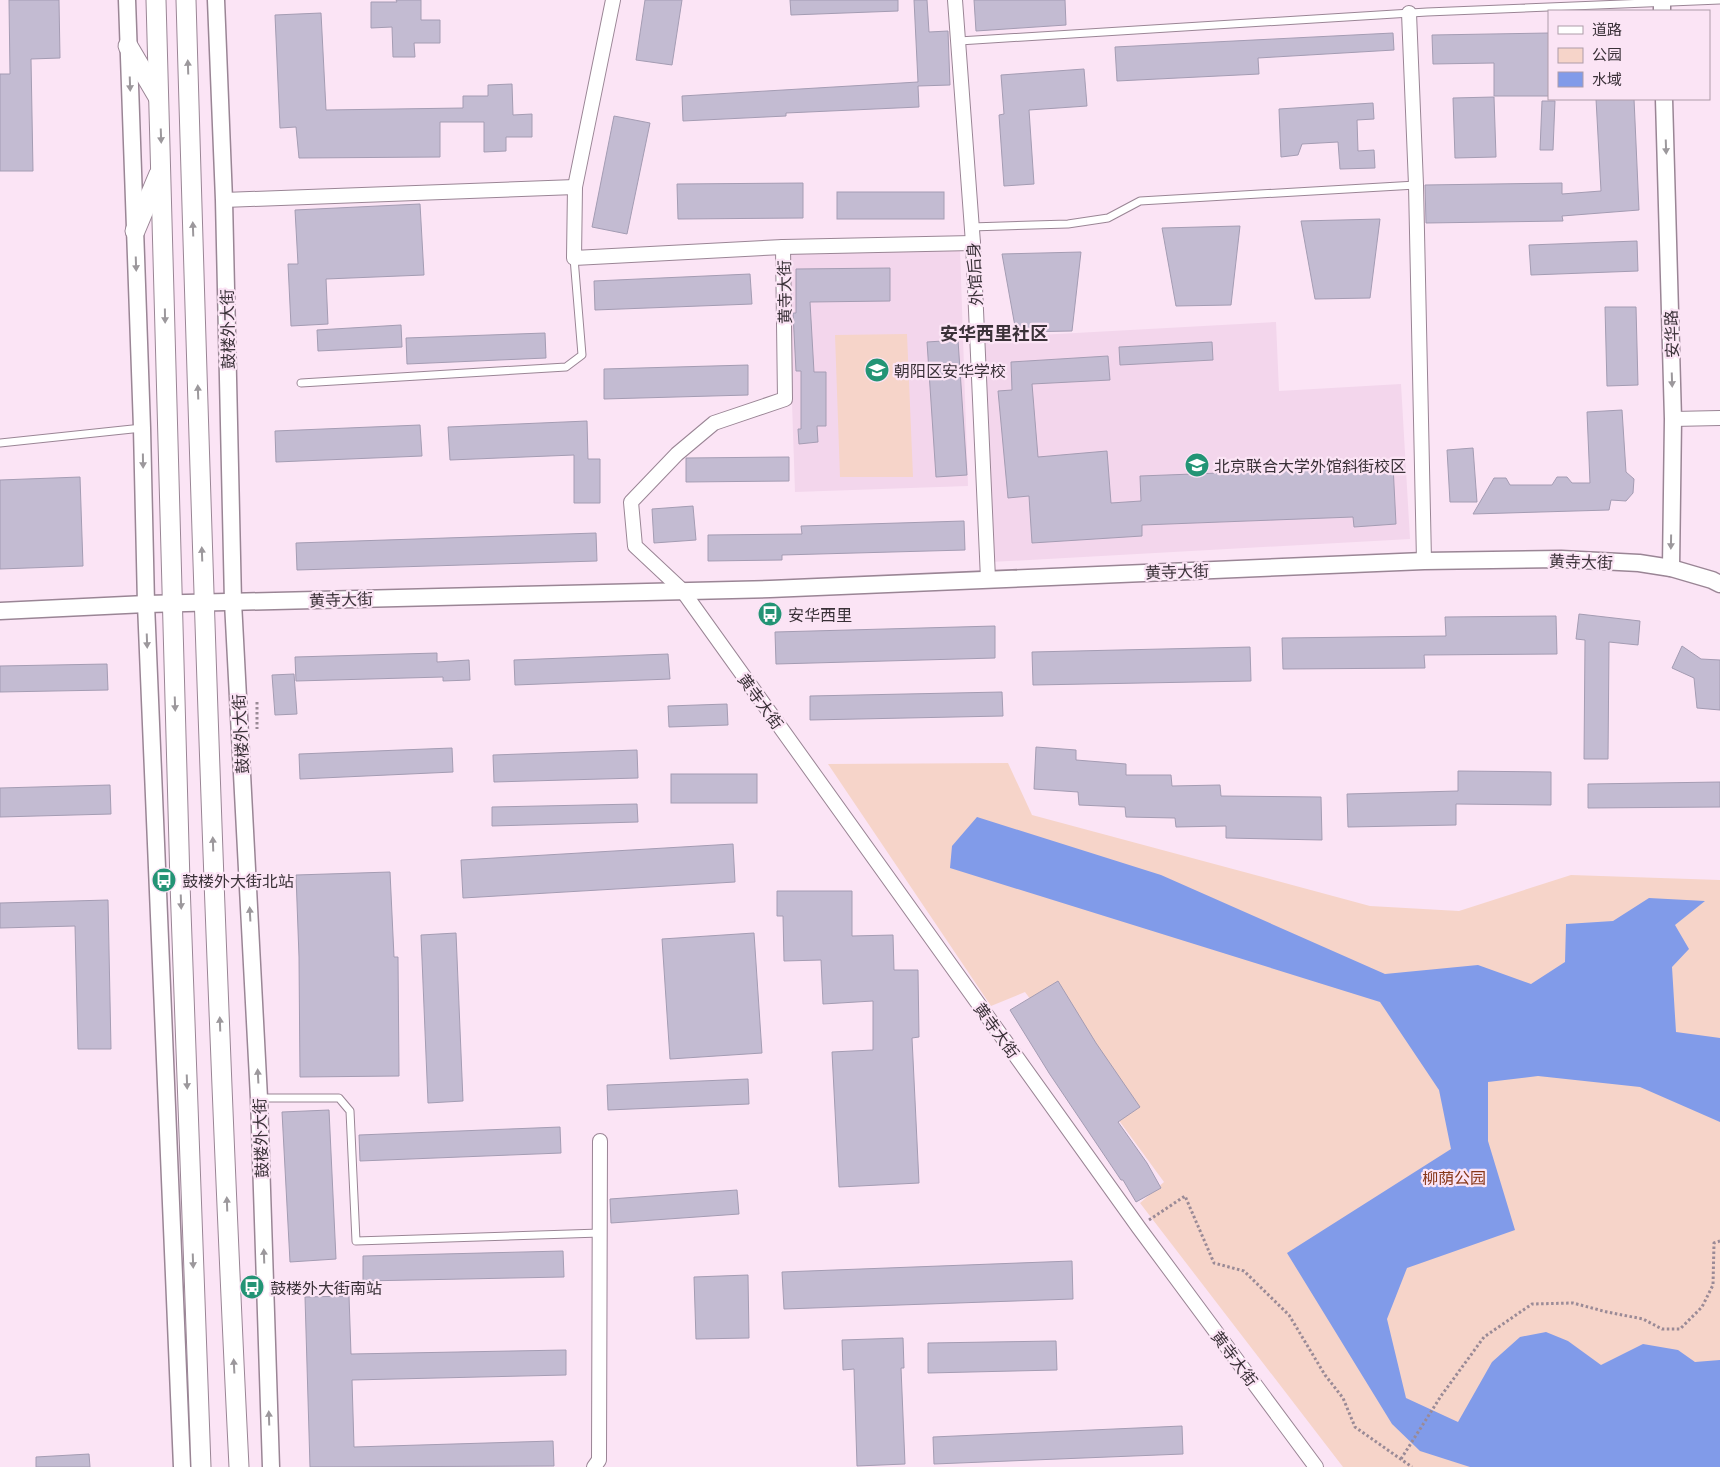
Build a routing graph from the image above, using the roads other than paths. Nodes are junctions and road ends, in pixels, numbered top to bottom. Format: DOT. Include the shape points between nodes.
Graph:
graph roads {
  1 [pos="127,0"];
  2 [pos="156,0"];
  3 [pos="186,0"];
  4 [pos="216,0"];
  5 [pos="613,0"];
  6 [pos="955,0"];
  7 [pos="1720,0"];
  8 [pos="1662,4"];
  9 [pos="1409,13"];
  10 [pos="959,41"];
  11 [pos="128,46"];
  12 [pos="159,100"];
  13 [pos="1664,100"];
  14 [pos="162,168"];
  15 [pos="1416,185"];
  16 [pos="575,187"];
  17 [pos="224,200"];
  18 [pos="970,227"];
  19 [pos="135,231"];
  20 [pos="972,243"];
  21 [pos="783,247"];
  22 [pos="574,258"];
  23 [pos="301,383"];
  24 [pos="1720,418"];
  25 [pos="1673,419"];
  26 [pos="142,428"];
  27 [pos="0,443"];
  28 [pos="1424,561"];
  29 [pos="1671,568"];
  30 [pos="988,579"];
  31 [pos="1720,584"];
  32 [pos="682,590"];
  33 [pos="233,602"];
  34 [pos="172,603"];
  35 [pos="204,603"];
  36 [pos="146,604"];
  37 [pos="0,611"];
  38 [pos="259,1098"];
  39 [pos="600,1140"];
  40 [pos="600,1233"];
  41 [pos="182,1467"];
  42 [pos="201,1467"];
  43 [pos="239,1467"];
  44 [pos="271,1467"];
  45 [pos="594,1467"];
  46 [pos="1316,1467"];
  1 -- 11 [label="street"];
  2 -- 12 [label="main road"];
  35 -- 3 [label="main road, 鼓楼外大街, one-way"];
  4 -- 17 [label="street, 鼓楼外大街"];
  5 -- 16 [label="street"];
  6 -- 10 [label="street, 外馆后身"];
  7 -- 8 [label="lane"];
  8 -- 9 [label="lane"];
  9 -- 10 [label="lane"];
  9 -- 15 [label="street"];
  10 -- 18 [label="street, 外馆后身"];
  11 -- 12 [label="main road"];
  11 -- 19 [label="street, one-way"];
  12 -- 14 [label="main road, one-way"];
  13 -- 25 [label="street, 安华路, one-way"];
  14 -- 19 [label="main road"];
  14 -- 34 [label="main road, one-way"];
  15 -- 18 [label="lane" via="1140,201 1108,218 1068,224"];
  15 -- 28 [label="street"];
  16 -- 17 [label="street"];
  16 -- 22 [label="street"];
  17 -- 33 [label="street, 鼓楼外大街"];
  18 -- 20 [label="street, 外馆后身"];
  19 -- 26 [label="street, one-way"];
  20 -- 21 [label="street"];
  20 -- 30 [label="street, 外馆后身"];
  21 -- 22 [label="street"];
  21 -- 32 [label="street, 黄寺大街" via="785,398 714,423 631,502 636,546"];
  22 -- 23 [label="lane" via="582,355 566,367"];
  24 -- 25 [label="street"];
  25 -- 29 [label="street, 安华路, one-way"];
  26 -- 27 [label="lane"];
  26 -- 36 [label="street, one-way"];
  28 -- 29 [label="street, 黄寺大街" via="1561,559"];
  28 -- 30 [label="street, 黄寺大街"];
  29 -- 31 [label="street, 黄寺大街"];
  30 -- 32 [label="street, 黄寺大街"];
  32 -- 33 [label="street, 黄寺大街"];
  32 -- 46 [label="street, 黄寺大街" via="1139,1228"];
  33 -- 35 [label="street, 黄寺大街"];
  38 -- 33 [label="street, 鼓楼外大街, one-way"];
  34 -- 35 [label="street, 黄寺大街"];
  34 -- 36 [label="street, 黄寺大街"];
  34 -- 42 [label="main road, one-way"];
  43 -- 35 [label="main road, 鼓楼外大街, one-way"];
  36 -- 37 [label="street, 黄寺大街"];
  36 -- 41 [label="street, one-way"];
  38 -- 40 [label="lane" via="339,1098 350,1111 356,1241"];
  44 -- 38 [label="street, 鼓楼外大街, one-way"];
  39 -- 40 [label="street"];
  40 -- 45 [label="street" via="598,1460"];
}
